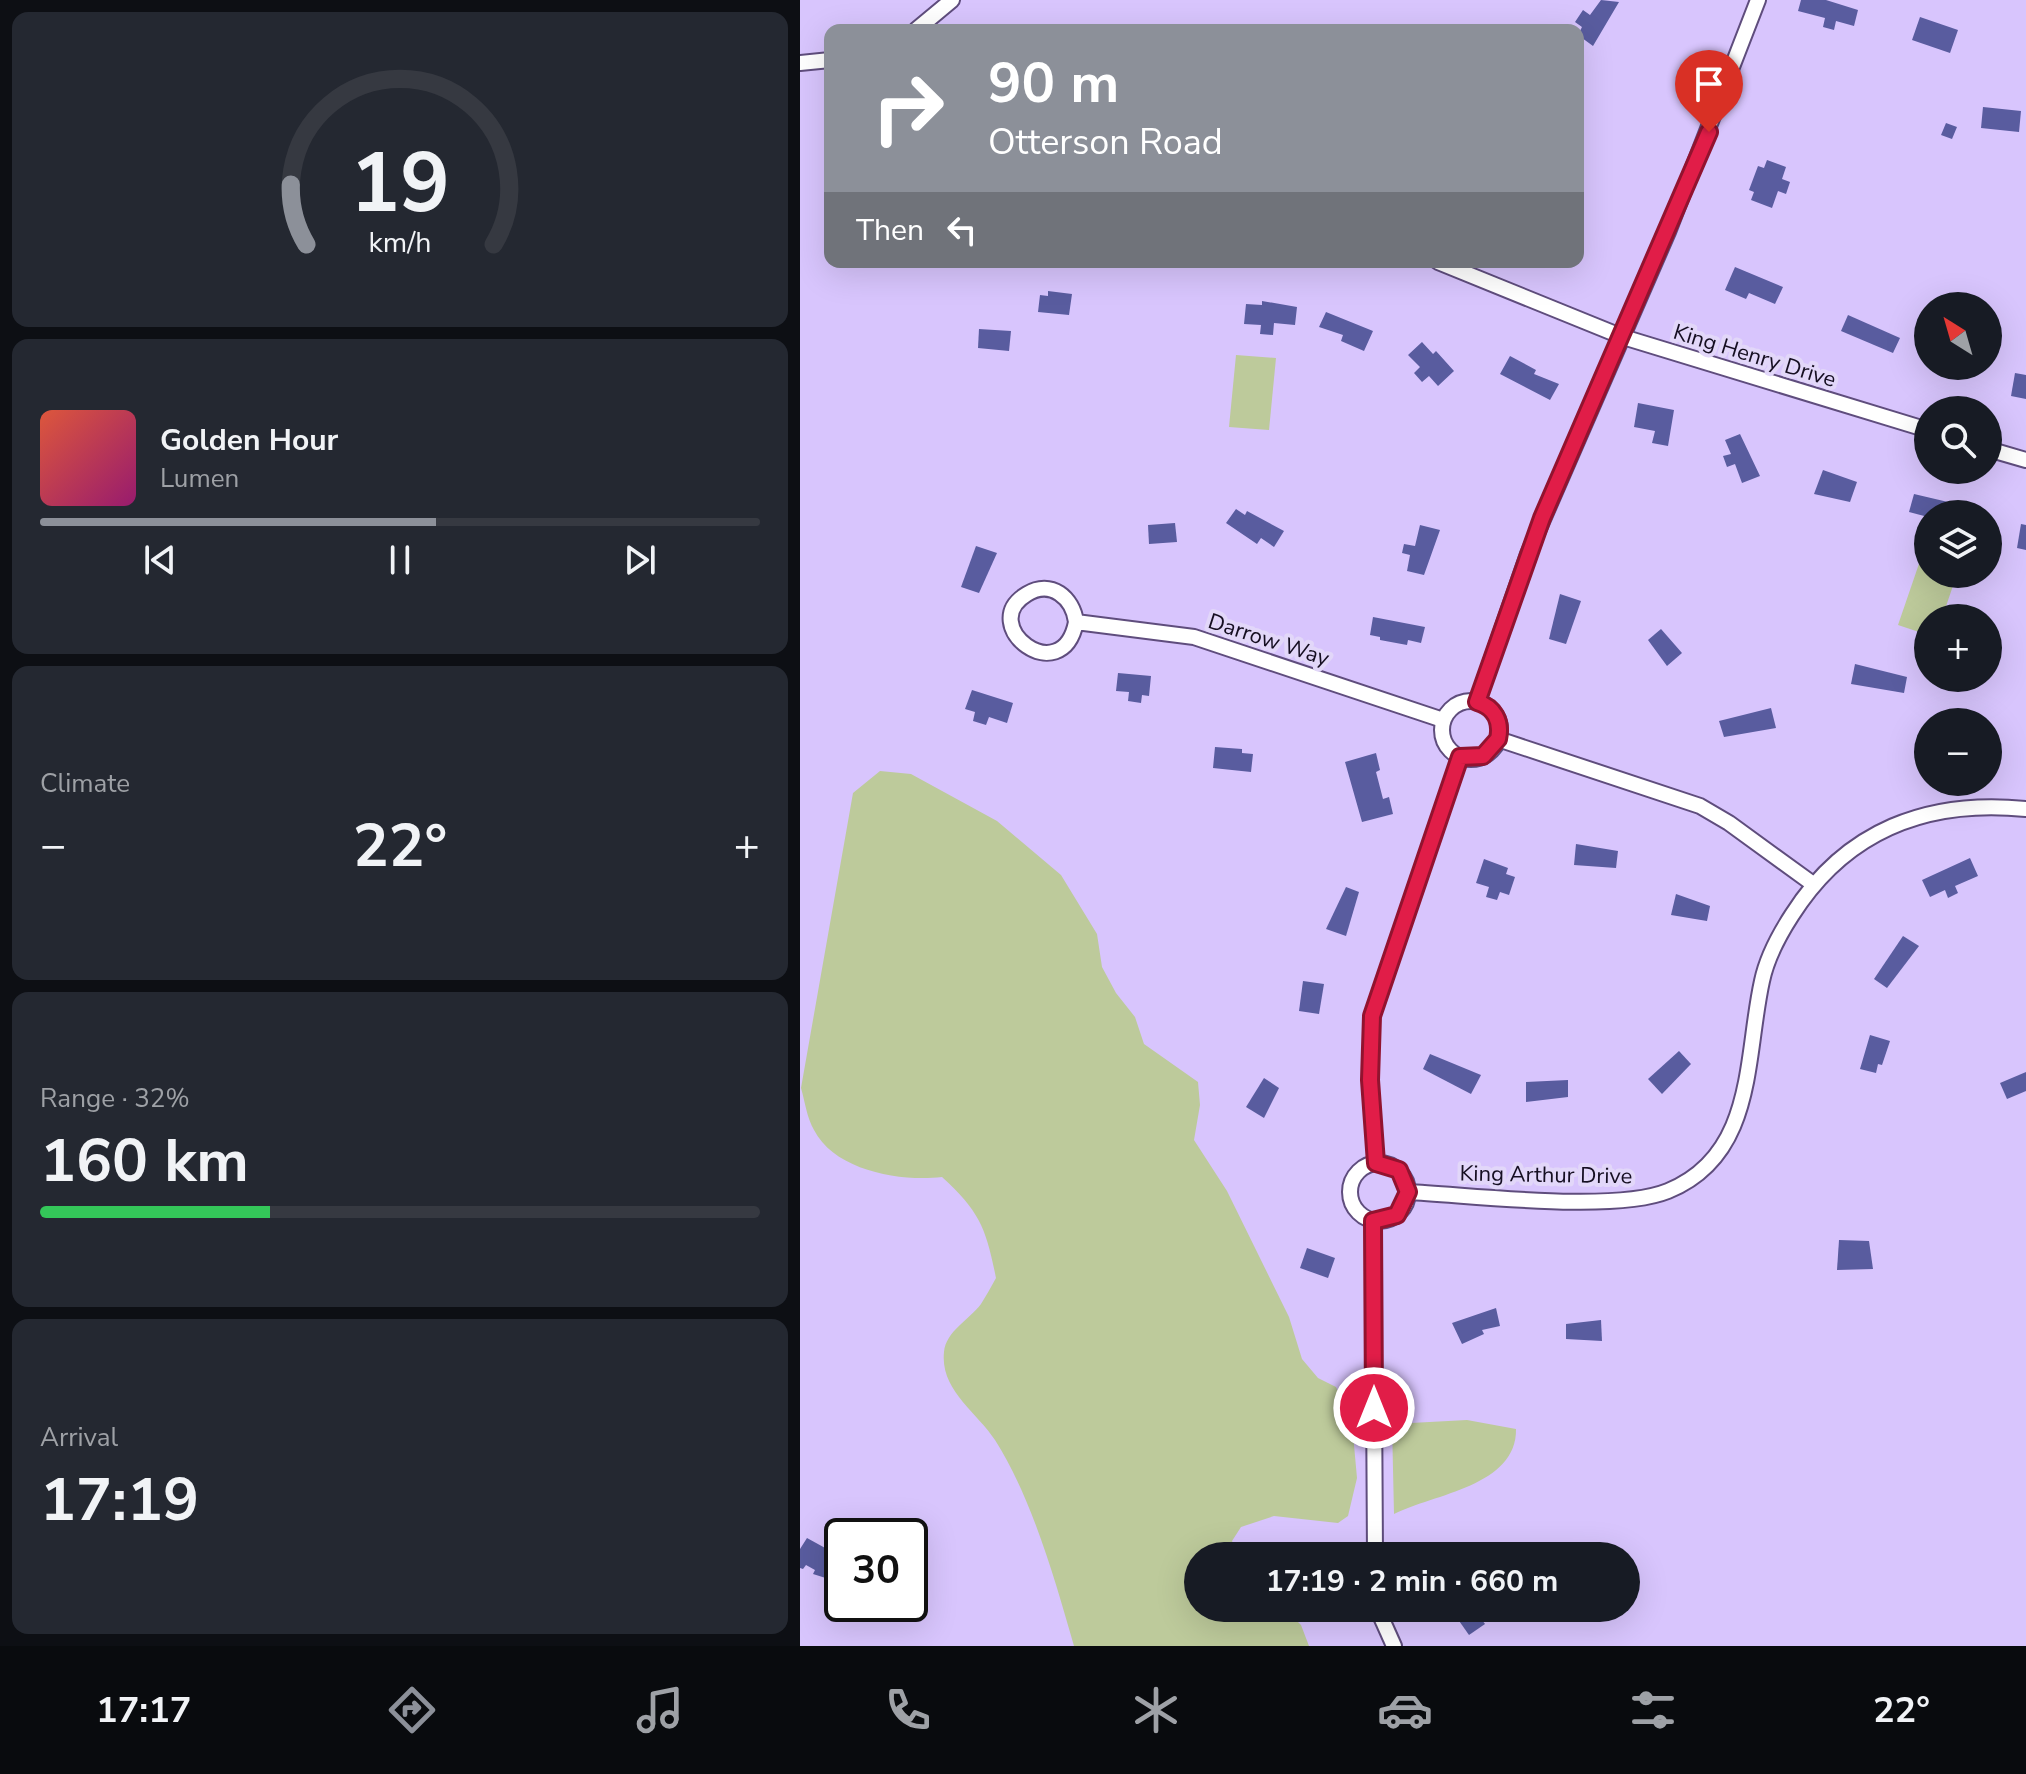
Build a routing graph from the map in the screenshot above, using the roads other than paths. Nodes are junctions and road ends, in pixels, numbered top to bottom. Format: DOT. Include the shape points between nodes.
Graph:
graph roads {
  1 [pos="952,0"];
  2 [pos="1758,0"];
  3 [pos="923,24"];
  4 [pos="824,61"];
  5 [pos="800,63"];
  6 [pos="1453,268"];
  7 [pos="1623,337"];
  8 [pos="1914,426"];
  9 [pos="2002,453"];
  10 [pos="2026,460"];
  11 [pos="1076,622"];
  12 [pos="1477,702"];
  13 [pos="1443,720"];
  14 [pos="1498,739"];
  15 [pos="1460,757"];
  16 [pos="2026,809"];
  17 [pos="1813,884"];
  18 [pos="1376,1163"];
  19 [pos="1408,1192"];
  20 [pos="1373,1221"];
  21 [pos="1375,1542"];
  22 [pos="1383,1622"];
  23 [pos="1394,1646"];
  1 -- 3 [label="street"];
  2 -- 7 [label="street"];
  4 -- 5 [label="street"];
  6 -- 7 [label="street, King Henry Drive"];
  7 -- 8 [label="street, King Henry Drive"];
  7 -- 12 [label="street" via="1542,518"];
  9 -- 10 [label="street"];
  11 -- 11 [label="street" via="1062,648 1042,653 1017,638 1012,618 1030,592 1052,589 1070,601"];
  11 -- 13 [label="street, Darrow Way" via="1194,637"];
  12 -- 13 [label="street" via="1457,705"];
  12 -- 14 [label="street" via="1498,719"];
  13 -- 15 [label="street" via="1444,742"];
  14 -- 15 [label="street" via="1483,756"];
  14 -- 17 [label="street" via="1700,806"];
  15 -- 18 [label="street" via="1372,1016"];
  16 -- 17 [label="street, King Arthur Drive" via="1964,807 1914,817 1868,836"];
  17 -- 19 [label="street, King Arthur Drive" via="1767,964 1739,1116 1703,1168 1669,1190 1620,1200"];
  18 -- 19 [label="street" via="1399,1170"];
  18 -- 20 [label="street" via="1359,1170 1350,1186 1352,1205"];
  19 -- 20 [label="street" via="1397,1215"];
  20 -- 21 [label="street"];
  22 -- 23 [label="street"];
}
